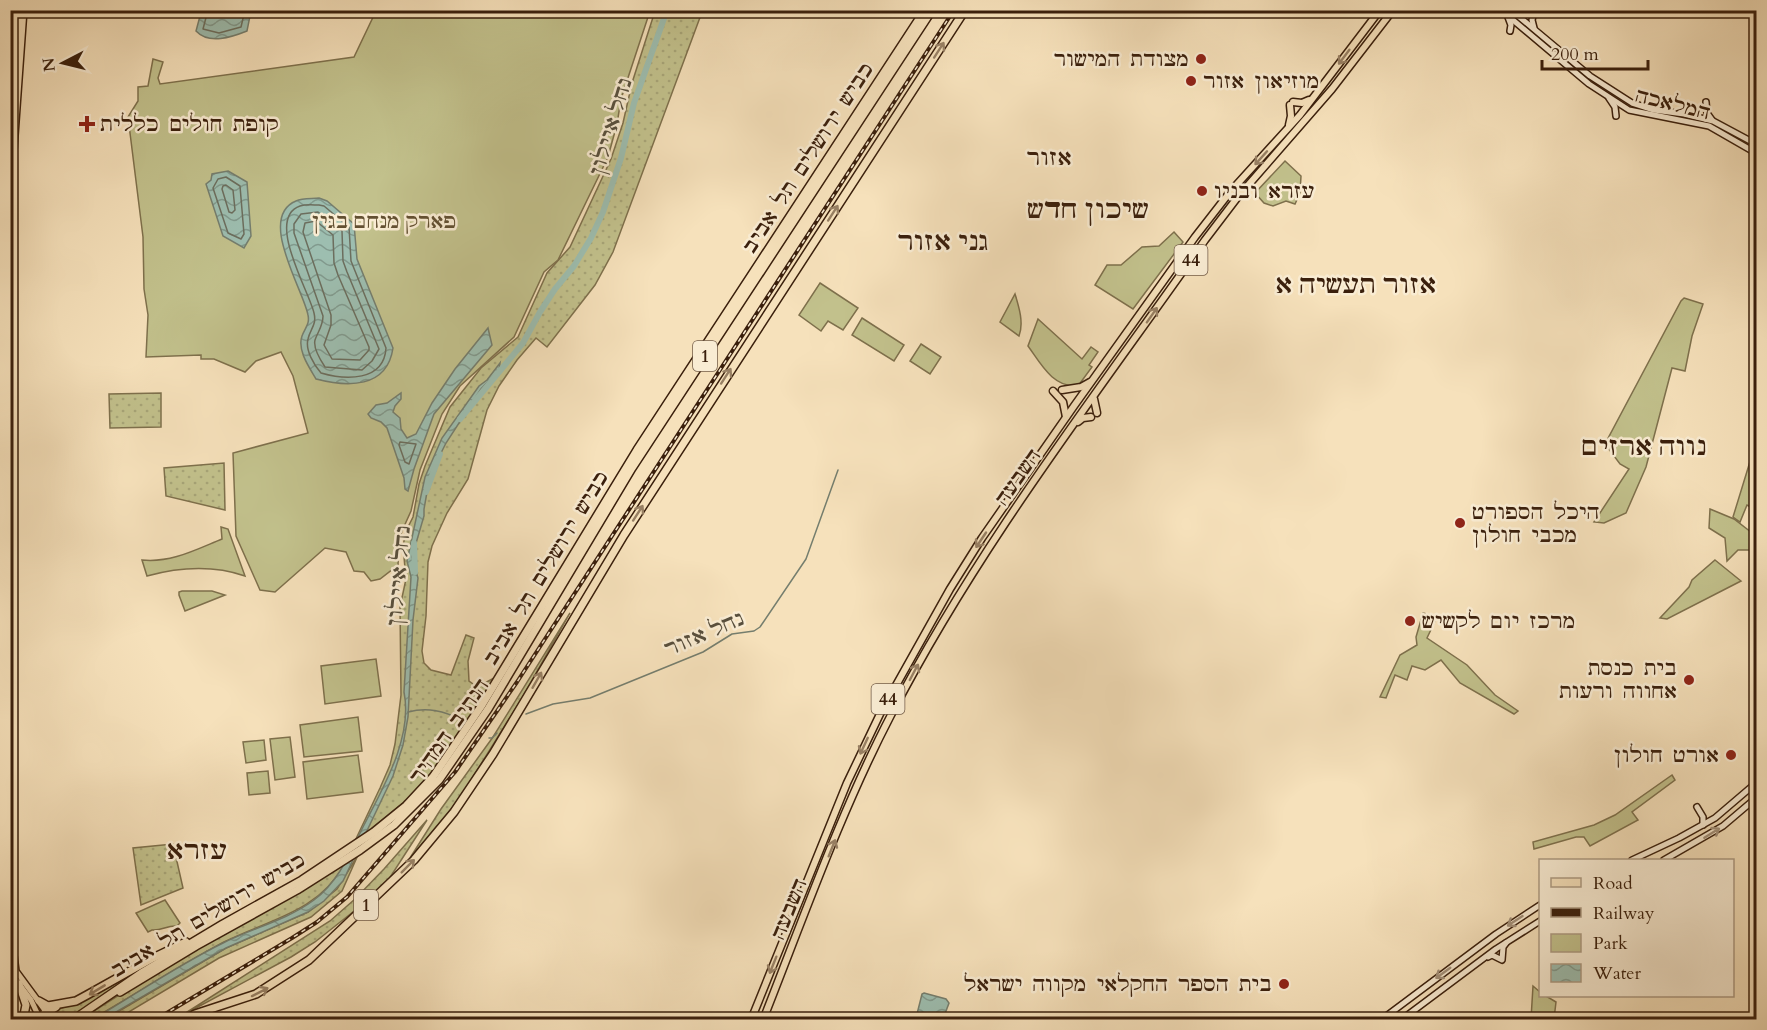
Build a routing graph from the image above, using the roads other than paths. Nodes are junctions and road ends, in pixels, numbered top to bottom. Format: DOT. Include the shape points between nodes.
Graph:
graph roads {
  1 [pos="22,10"];
  2 [pos="925,10"];
  3 [pos="932,10"];
  4 [pos="965,10"];
  5 [pos="1380,10"];
  6 [pos="1393,10"];
  7 [pos="1502,10"];
  8 [pos="1511,13"];
  9 [pos="1532,13"];
  10 [pos="1534,30"];
  11 [pos="1510,31"];
  12 [pos="1318,91"];
  13 [pos="1609,97"];
  14 [pos="1706,102"];
  15 [pos="1616,117"];
  16 [pos="1713,121"];
  17 [pos="1285,132"];
  18 [pos="10,134"];
  19 [pos="1756,144"];
  20 [pos="1756,153"];
  21 [pos="10,205"];
  22 [pos="1095,377"];
  23 [pos="1062,390"];
  24 [pos="1053,391"];
  25 [pos="1094,396"];
  26 [pos="1066,417"];
  27 [pos="1075,424"];
  28 [pos="1756,783"];
  29 [pos="1756,798"];
  30 [pos="1697,807"];
  31 [pos="1703,825"];
  32 [pos="376,835"];
  33 [pos="340,859"];
  34 [pos="1636,859"];
  35 [pos="1667,859"];
  36 [pos="1539,906"];
  37 [pos="1539,922"];
  38 [pos="10,924"];
  39 [pos="223,924"];
  40 [pos="1506,942"];
  41 [pos="1484,958"];
  42 [pos="10,972"];
  43 [pos="18,984"];
  44 [pos="39,1001"];
  45 [pos="60,1004"];
  46 [pos="83,1012"];
  47 [pos="42,1017"];
  48 [pos="23,1020"];
  49 [pos="73,1020"];
  50 [pos="186,1020"];
  51 [pos="751,1020"];
  52 [pos="763,1020"];
  53 [pos="1381,1020"];
  54 [pos="1401,1020"];
  1 -- 18 [label="main road"];
  1 -- 21 [label="main road"];
  2 -- 32 [label="highway, כביש ירושלים תל אביב / 1" via="636,450 455,747 417,794"];
  3 -- 32 [label="highway, הנתיב המהיר / 1" via="627,477 468,739 427,793 394,825"];
  50 -- 4 [label="highway, 1, one-way" via="256,994 309,960 414,860 454,812 624,535"];
  5 -- 12 [label="highway, השבעה / 44, one-way"];
  25 -- 6 [label="highway, השבעה / 44, one-way" via="1237,198 1320,104"];
  7 -- 8 [label="main road, המלאכה"];
  8 -- 9 [label="main road"];
  8 -- 10 [label="main road, המלאכה"];
  8 -- 11 [label="main road"];
  8 -- 13 [label="main road, המלאכה" via="1588,84"];
  9 -- 10 [label="main road"];
  10 -- 16 [label="main road, המלאכה" via="1590,76 1632,103"];
  12 -- 17 [label="highway, השבעה / 44"];
  12 -- 17 [label="highway" via="1305,103 1292,104"];
  13 -- 15 [label="main road"];
  13 -- 20 [label="main road, המלאכה" via="1629,110 1709,126"];
  14 -- 16 [label="main road"];
  16 -- 19 [label="main road, המלאכה"];
  17 -- 22 [label="highway, השבעה / 44, one-way" via="1195,237"];
  22 -- 23 [label="highway" via="1081,387"];
  22 -- 26 [label="highway, השבעה / 44"];
  24 -- 26 [label="highway" via="1063,402"];
  25 -- 27 [label="highway, השבעה / 44"];
  25 -- 27 [label="highway" via="1094,415"];
  26 -- 51 [label="highway, השבעה / 44, one-way" via="950,589 880,714 843,793"];
  52 -- 27 [label="highway, השבעה / 44, one-way" via="858,785 894,708 984,555"];
  28 -- 31 [label="main road"];
  35 -- 29 [label="main road, one-way" via="1723,826"];
  30 -- 31 [label="main road"];
  31 -- 34 [label="main road"];
  32 -- 33 [label="highway, הנתיב המהיר / 1"];
  33 -- 39 [label="highway, כביש ירושלים תל אביב / 1"];
  33 -- 46 [label="highway, הנתיב המהיר / 1" via="297,890"];
  36 -- 53 [label="main road, one-way"];
  37 -- 40 [label="main road"];
  38 -- 44 [label="main road" via="16,972"];
  39 -- 45 [label="highway, one-way" via="87,995"];
  39 -- 46 [label="highway, כביש ירושלים תל אביב / 1"];
  40 -- 41 [label="main road"];
  40 -- 41 [label="main road" via="1502,960 1492,955"];
  41 -- 54 [label="main road"];
  42 -- 43 [label="main road"];
  43 -- 47 [label="main road"];
  43 -- 48 [label="highway" via="26,1005"];
  44 -- 45 [label="highway" via="48,1006"];
  44 -- 47 [label="main road"];
  45 -- 47 [label="highway"];
  46 -- 49 [label="highway, כביש ירושלים תל אביב / 1"];
}
